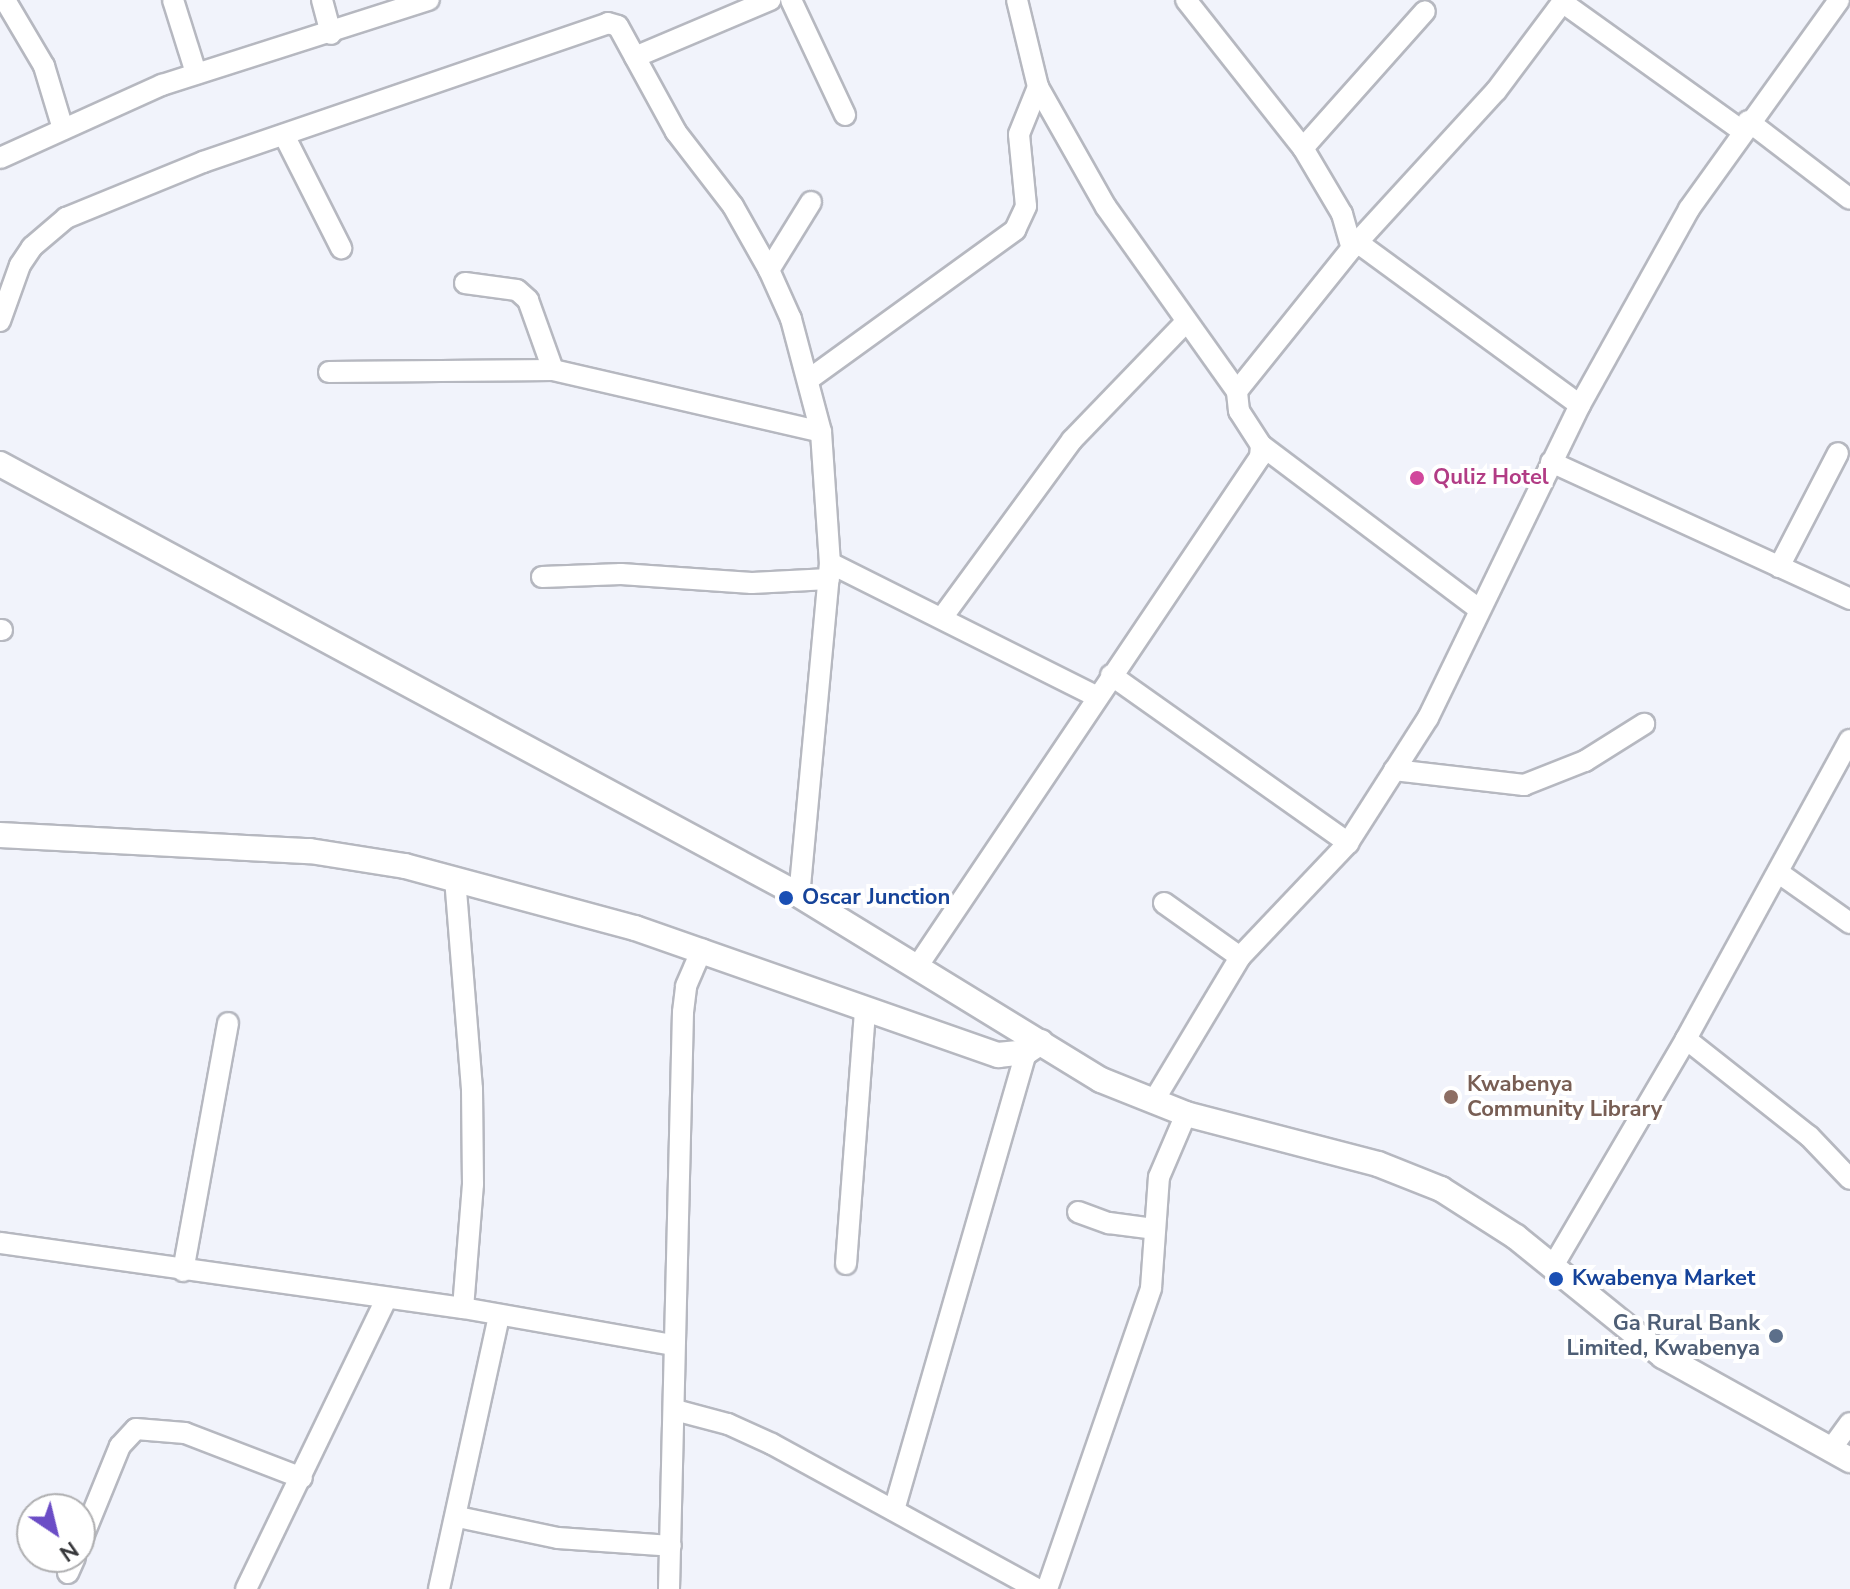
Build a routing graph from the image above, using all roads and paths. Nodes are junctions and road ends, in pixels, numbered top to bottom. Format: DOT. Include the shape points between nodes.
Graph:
graph roads {
  1 [pos="5,0"];
  2 [pos="173,0"];
  3 [pos="322,0"];
  4 [pos="429,0"];
  5 [pos="770,0"];
  6 [pos="791,0"];
  7 [pos="1017,0"];
  8 [pos="1186,0"];
  9 [pos="1839,0"];
  10 [pos="1563,1"];
  11 [pos="1425,11"];
  12 [pos="331,34"];
  13 [pos="635,57"];
  14 [pos="196,73"];
  15 [pos="1038,87"];
  16 [pos="845,115"];
  17 [pos="1744,126"];
  18 [pos="63,129"];
  19 [pos="284,135"];
  20 [pos="1303,148"];
  21 [pos="0,158"];
  22 [pos="1850,199"];
  23 [pos="811,202"];
  24 [pos="1355,245"];
  25 [pos="341,248"];
  26 [pos="769,270"];
  27 [pos="465,283"];
  28 [pos="0,321"];
  29 [pos="1185,323"];
  30 [pos="553,370"];
  31 [pos="329,372"];
  32 [pos="808,380"];
  33 [pos="1237,391"];
  34 [pos="1580,405"];
  35 [pos="821,432"];
  36 [pos="1261,445"];
  37 [pos="1838,453"];
  38 [pos="1551,462"];
  39 [pos="0,464"];
  40 [pos="1779,567"];
  41 [pos="830,571"];
  42 [pos="542,577"];
  43 [pos="1850,599"];
  44 [pos="1479,609"];
  45 [pos="944,615"];
  46 [pos="1111,675"];
  47 [pos="1096,696"];
  48 [pos="1644,724"];
  49 [pos="1850,740"];
  50 [pos="1394,770"];
  51 [pos="1,841"];
  52 [pos="1348,843"];
  53 [pos="1779,873"];
  54 [pos="455,878"];
  55 [pos="799,895"];
  56 [pos="1164,903"];
  57 [pos="1850,923"];
  58 [pos="702,949"];
  59 [pos="1240,957"];
  60 [pos="919,964"];
  61 [pos="865,1011"];
  62 [pos="228,1023"];
  63 [pos="1686,1039"];
  64 [pos="1034,1047"];
  65 [pos="1153,1102"];
  66 [pos="1186,1114"];
  67 [pos="1850,1179"];
  68 [pos="1078,1212"];
  69 [pos="1154,1229"];
  70 [pos="0,1243"];
  71 [pos="846,1264"];
  72 [pos="1553,1266"];
  73 [pos="183,1271"];
  74 [pos="386,1299"];
  75 [pos="463,1308"];
  76 [pos="499,1316"];
  77 [pos="673,1345"];
  78 [pos="675,1410"];
  79 [pos="1850,1423"];
  80 [pos="1840,1455"];
  81 [pos="302,1478"];
  82 [pos="96,1505"];
  83 [pos="894,1510"];
  84 [pos="458,1517"];
  85 [pos="671,1546"];
  86 [pos="246,1589"];
  87 [pos="439,1589"];
  88 [pos="669,1589"];
  89 [pos="1037,1589"];
  90 [pos="1047,1589"];
  1 -- 18 [label="street" via="44,66"];
  2 -- 14 [label="street"];
  3 -- 12 [label="street"];
  4 -- 12 [label="street"];
  5 -- 13 [label="street"];
  6 -- 16 [label="street"];
  7 -- 15 [label="street"];
  8 -- 20 [label="street"];
  9 -- 17 [label="street"];
  10 -- 17 [label="street"];
  10 -- 24 [label="street" via="1496,91"];
  11 -- 20 [label="street"];
  12 -- 14 [label="street"];
  13 -- 19 [label="street" via="618,26 608,23"];
  13 -- 26 [label="street" via="676,132 733,206"];
  14 -- 18 [label="street"];
  15 -- 29 [label="street" via="1106,207"];
  15 -- 32 [label="street" via="1019,134 1026,206 1015,230"];
  17 -- 22 [label="street"];
  17 -- 34 [label="street" via="1689,209"];
  18 -- 21 [label="street"];
  19 -- 25 [label="street"];
  19 -- 28 [label="street" via="66,218 32,247 20,265"];
  20 -- 24 [label="street"];
  23 -- 26 [label="street"];
  24 -- 33 [label="street"];
  24 -- 34 [label="street"];
  26 -- 32 [label="street" via="791,319"];
  27 -- 30 [label="street" via="517,290 528,300"];
  29 -- 33 [label="street"];
  29 -- 45 [label="street" via="1072,440"];
  30 -- 31 [label="street"];
  30 -- 35 [label="street"];
  32 -- 35 [label="street"];
  33 -- 36 [label="street" via="1242,419"];
  34 -- 38 [label="street"];
  35 -- 41 [label="street"];
  36 -- 44 [label="street"];
  36 -- 46 [label="street" via="1260,457 1237,493"];
  37 -- 40 [label="street"];
  38 -- 40 [label="street"];
  38 -- 44 [label="street"];
  39 -- 55 [label="main road"];
  40 -- 43 [label="street"];
  41 -- 42 [label="street" via="752,583 621,574"];
  41 -- 45 [label="street"];
  41 -- 55 [label="street"];
  44 -- 50 [label="street" via="1428,718"];
  45 -- 47 [label="street"];
  46 -- 47 [label="street"];
  46 -- 52 [label="street"];
  47 -- 60 [label="street"];
  48 -- 50 [label="street" via="1551,778 1524,785"];
  49 -- 53 [label="street"];
  50 -- 52 [label="street"];
  51 -- 54 [label="main road" via="310,851"];
  52 -- 59 [label="street"];
  53 -- 57 [label="street"];
  53 -- 63 [label="street"];
  54 -- 58 [label="main road"];
  54 -- 75 [label="street" via="472,1089 473,1184"];
  55 -- 60 [label="main road"];
  56 -- 59 [label="street"];
  58 -- 61 [label="main road"];
  58 -- 77 [label="street" via="686,986 683,1012"];
  59 -- 65 [label="street"];
  60 -- 64 [label="main road"];
  61 -- 64 [label="main road" via="998,1055"];
  61 -- 71 [label="street"];
  62 -- 73 [label="street"];
  63 -- 67 [label="street" via="1799,1127"];
  63 -- 72 [label="street"];
  64 -- 65 [label="main road"];
  64 -- 83 [label="street"];
  65 -- 66 [label="main road"];
  66 -- 69 [label="street" via="1159,1177"];
  66 -- 72 [label="main road" via="1424,1180 1488,1217"];
  68 -- 69 [label="street"];
  69 -- 90 [label="street" via="1151,1288"];
  70 -- 73 [label="street"];
  72 -- 80 [label="main road" via="1663,1356"];
  73 -- 74 [label="street"];
  74 -- 75 [label="street"];
  74 -- 81 [label="street"];
  75 -- 76 [label="street"];
  76 -- 77 [label="street"];
  76 -- 84 [label="street"];
  77 -- 78 [label="street"];
  78 -- 83 [label="street" via="728,1424 772,1444"];
  78 -- 85 [label="street"];
  79 -- 80 [label="street"];
  81 -- 82 [label="street" via="185,1433 136,1429 120,1446"];
  81 -- 86 [label="street"];
  83 -- 89 [label="street"];
  84 -- 85 [label="street" via="558,1538"];
  84 -- 87 [label="street"];
  85 -- 88 [label="street"];
}
